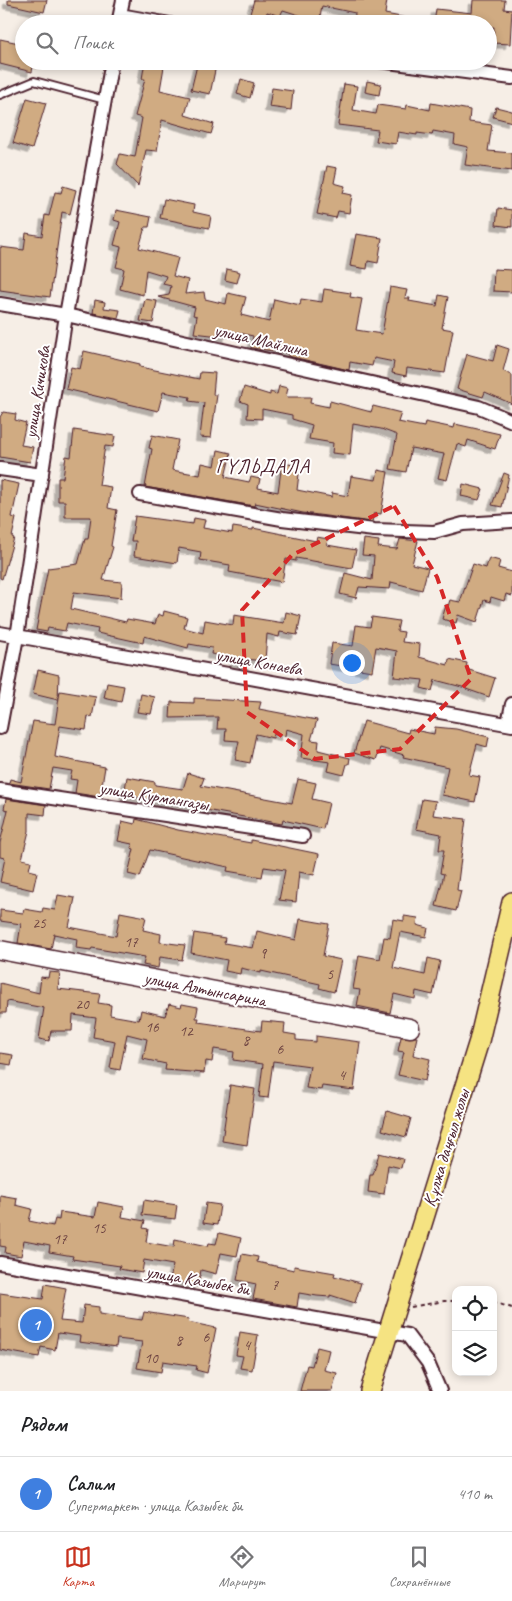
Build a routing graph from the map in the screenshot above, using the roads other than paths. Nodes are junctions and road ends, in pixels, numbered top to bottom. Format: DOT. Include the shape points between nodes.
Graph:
graph roads {
  1 [pos="123,0"];
  2 [pos="120,15"];
  3 [pos="110,70"];
  4 [pos="450,70"];
  5 [pos="512,78"];
  6 [pos="0,95"];
  7 [pos="105,100"];
  8 [pos="0,304"];
  9 [pos="66,315"];
  10 [pos="512,421"];
  11 [pos="0,469"];
  12 [pos="42,475"];
  13 [pos="140,494"];
  14 [pos="512,522"];
  15 [pos="0,633"];
  16 [pos="17,636"];
  17 [pos="512,704"];
  18 [pos="510,725"];
  19 [pos="0,728"];
  20 [pos="0,790"];
  21 [pos="304,836"];
  22 [pos="512,902"];
  23 [pos="0,950"];
  24 [pos="410,1028"];
  25 [pos="0,1263"];
  26 [pos="389,1331"];
  27 [pos="370,1391"];
  28 [pos="440,1391"];
  1 -- 2 [label="street"];
  3 -- 7 [label="street, улица Кичикова"];
  4 -- 5 [label="street"];
  6 -- 7 [label="lane" via="34,81"];
  7 -- 9 [label="street, улица Кичикова"];
  8 -- 9 [label="street, улица Майлина"];
  9 -- 10 [label="street, улица Майлина" via="479,407"];
  9 -- 12 [label="street, улица Кичикова"];
  11 -- 12 [label="street"];
  12 -- 16 [label="street, улица Кичикова"];
  13 -- 14 [label="street" via="282,519 374,530 434,532 463,524"];
  15 -- 16 [label="street, улица Конаева"];
  16 -- 18 [label="street, улица Конаева"];
  16 -- 19 [label="street, улица Кичикова"];
  17 -- 18 [label="street"];
  20 -- 21 [label="street, улица Курмангазы"];
  22 -- 26 [label="main road, Құлжа даңғыл жолы" via="479,1041"];
  23 -- 24 [label="street, улица Алтынсарина"];
  25 -- 26 [label="street, улица Казыбек би"];
  26 -- 27 [label="main road, Құлжа даңғыл жолы"];
  26 -- 28 [label="street, улица Казыбек би" via="407,1335 428,1363"];
}
